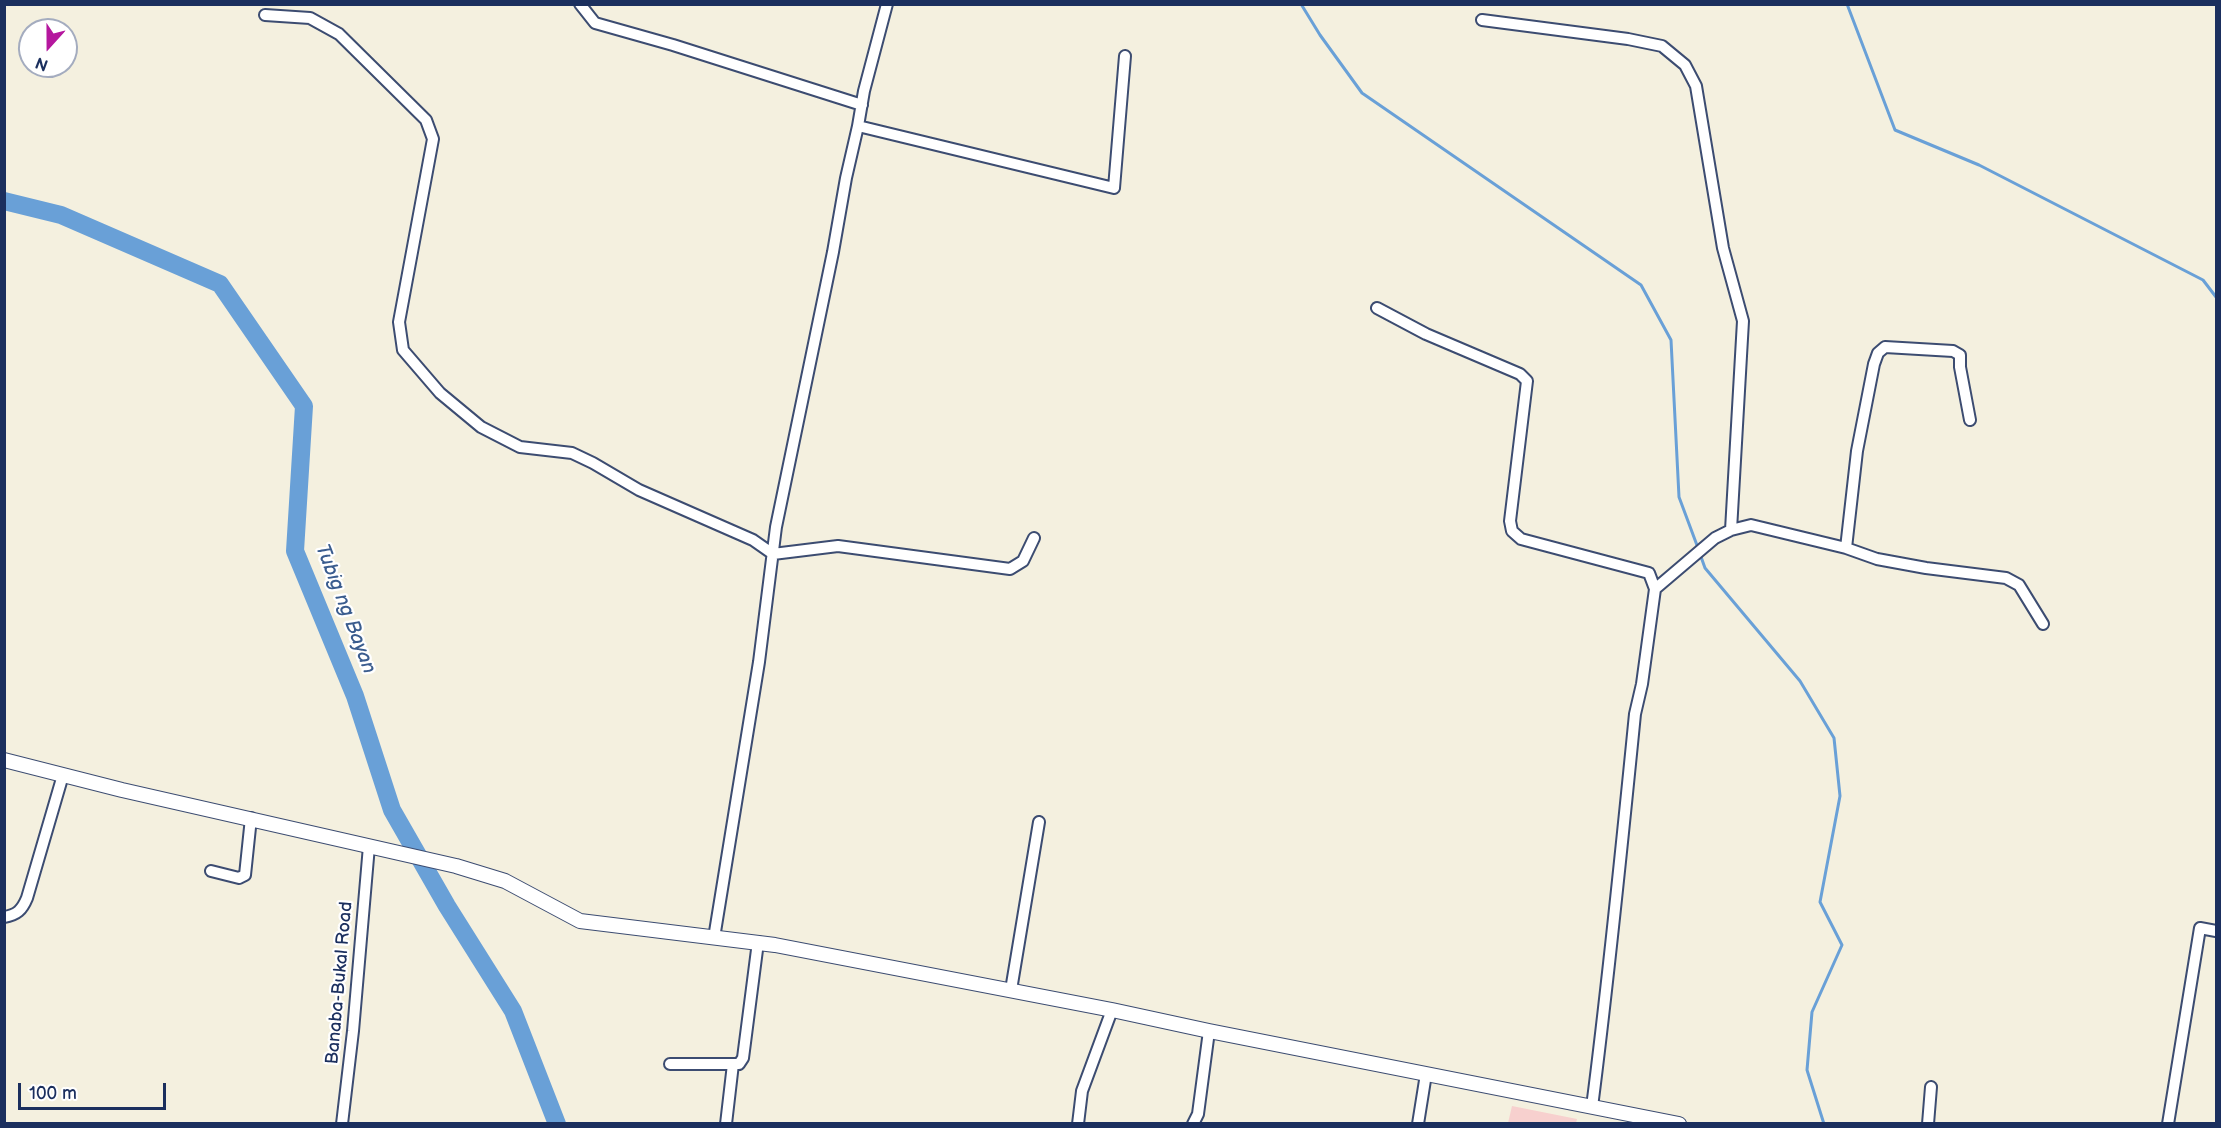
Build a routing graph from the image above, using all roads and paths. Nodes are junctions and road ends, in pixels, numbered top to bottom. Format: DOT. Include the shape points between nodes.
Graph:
graph roads {
  1 [pos="580,4"];
  2 [pos="887,4"];
  3 [pos="265,15"];
  4 [pos="1482,20"];
  5 [pos="1125,56"];
  6 [pos="862,105"];
  7 [pos="858,126"];
  8 [pos="1377,308"];
  9 [pos="1970,420"];
  10 [pos="1731,530"];
  11 [pos="1034,538"];
  12 [pos="1846,548"];
  13 [pos="773,554"];
  14 [pos="1655,589"];
  15 [pos="2043,624"];
  16 [pos="4,760"];
  17 [pos="63,775"];
  18 [pos="251,818"];
  19 [pos="1039,822"];
  20 [pos="369,846"];
  21 [pos="211,871"];
  22 [pos="4,917"];
  23 [pos="2217,931"];
  24 [pos="714,938"];
  25 [pos="758,942"];
  26 [pos="1011,990"];
  27 [pos="1112,1010"];
  28 [pos="1209,1031"];
  29 [pos="670,1064"];
  30 [pos="733,1064"];
  31 [pos="1426,1074"];
  32 [pos="1931,1087"];
  33 [pos="1592,1107"];
  34 [pos="1634,1119"];
  35 [pos="1080,1123"];
  36 [pos="342,1124"];
  37 [pos="726,1124"];
  38 [pos="1192,1124"];
  39 [pos="1418,1124"];
  40 [pos="1679,1124"];
  41 [pos="1928,1124"];
  42 [pos="2168,1124"];
  1 -- 6 [label="street" via="595,23"];
  2 -- 6 [label="street"];
  3 -- 13 [label="street" via="310,18 339,34 426,120 433,139 399,322 403,350 441,393 482,427 520,447 572,453 639,490 753,540"];
  4 -- 10 [label="street" via="1662,46 1685,65 1696,86 1723,248 1743,321"];
  5 -- 7 [label="street" via="1114,189"];
  6 -- 7 [label="street"];
  7 -- 13 [label="street"];
  8 -- 14 [label="street" via="1426,334 1520,374 1527,381 1512,531 1521,539 1649,573"];
  9 -- 12 [label="street" via="1960,355 1953,351 1885,347 1878,352 1857,451"];
  10 -- 12 [label="street" via="1751,525"];
  10 -- 14 [label="street" via="1695,554"];
  11 -- 13 [label="street" via="1023,561 1010,569 838,546"];
  12 -- 15 [label="street" via="1877,559 2006,578 2019,585"];
  13 -- 24 [label="street"];
  14 -- 33 [label="street" via="1635,714 1611,965"];
  16 -- 17 [label="main road"];
  17 -- 18 [label="main road"];
  17 -- 22 [label="street" via="27,898 22,909"];
  18 -- 20 [label="main road"];
  18 -- 21 [label="street" via="244,875 239,878"];
  19 -- 26 [label="street"];
  20 -- 24 [label="main road" via="505,881 580,921"];
  20 -- 36 [label="street, Banaba-Bukal Road"];
  23 -- 42 [label="street" via="2199,928"];
  24 -- 25 [label="main road"];
  25 -- 26 [label="main road"];
  25 -- 30 [label="street" via="743,1058 739,1064"];
  26 -- 27 [label="main road"];
  27 -- 28 [label="main road"];
  27 -- 35 [label="street" via="1082,1091"];
  28 -- 31 [label="main road"];
  28 -- 38 [label="street" via="1198,1114"];
  29 -- 30 [label="street"];
  30 -- 37 [label="street"];
  31 -- 33 [label="main road"];
  31 -- 39 [label="street"];
  32 -- 41 [label="street"];
  33 -- 34 [label="main road"];
  34 -- 40 [label="main road"];
}
